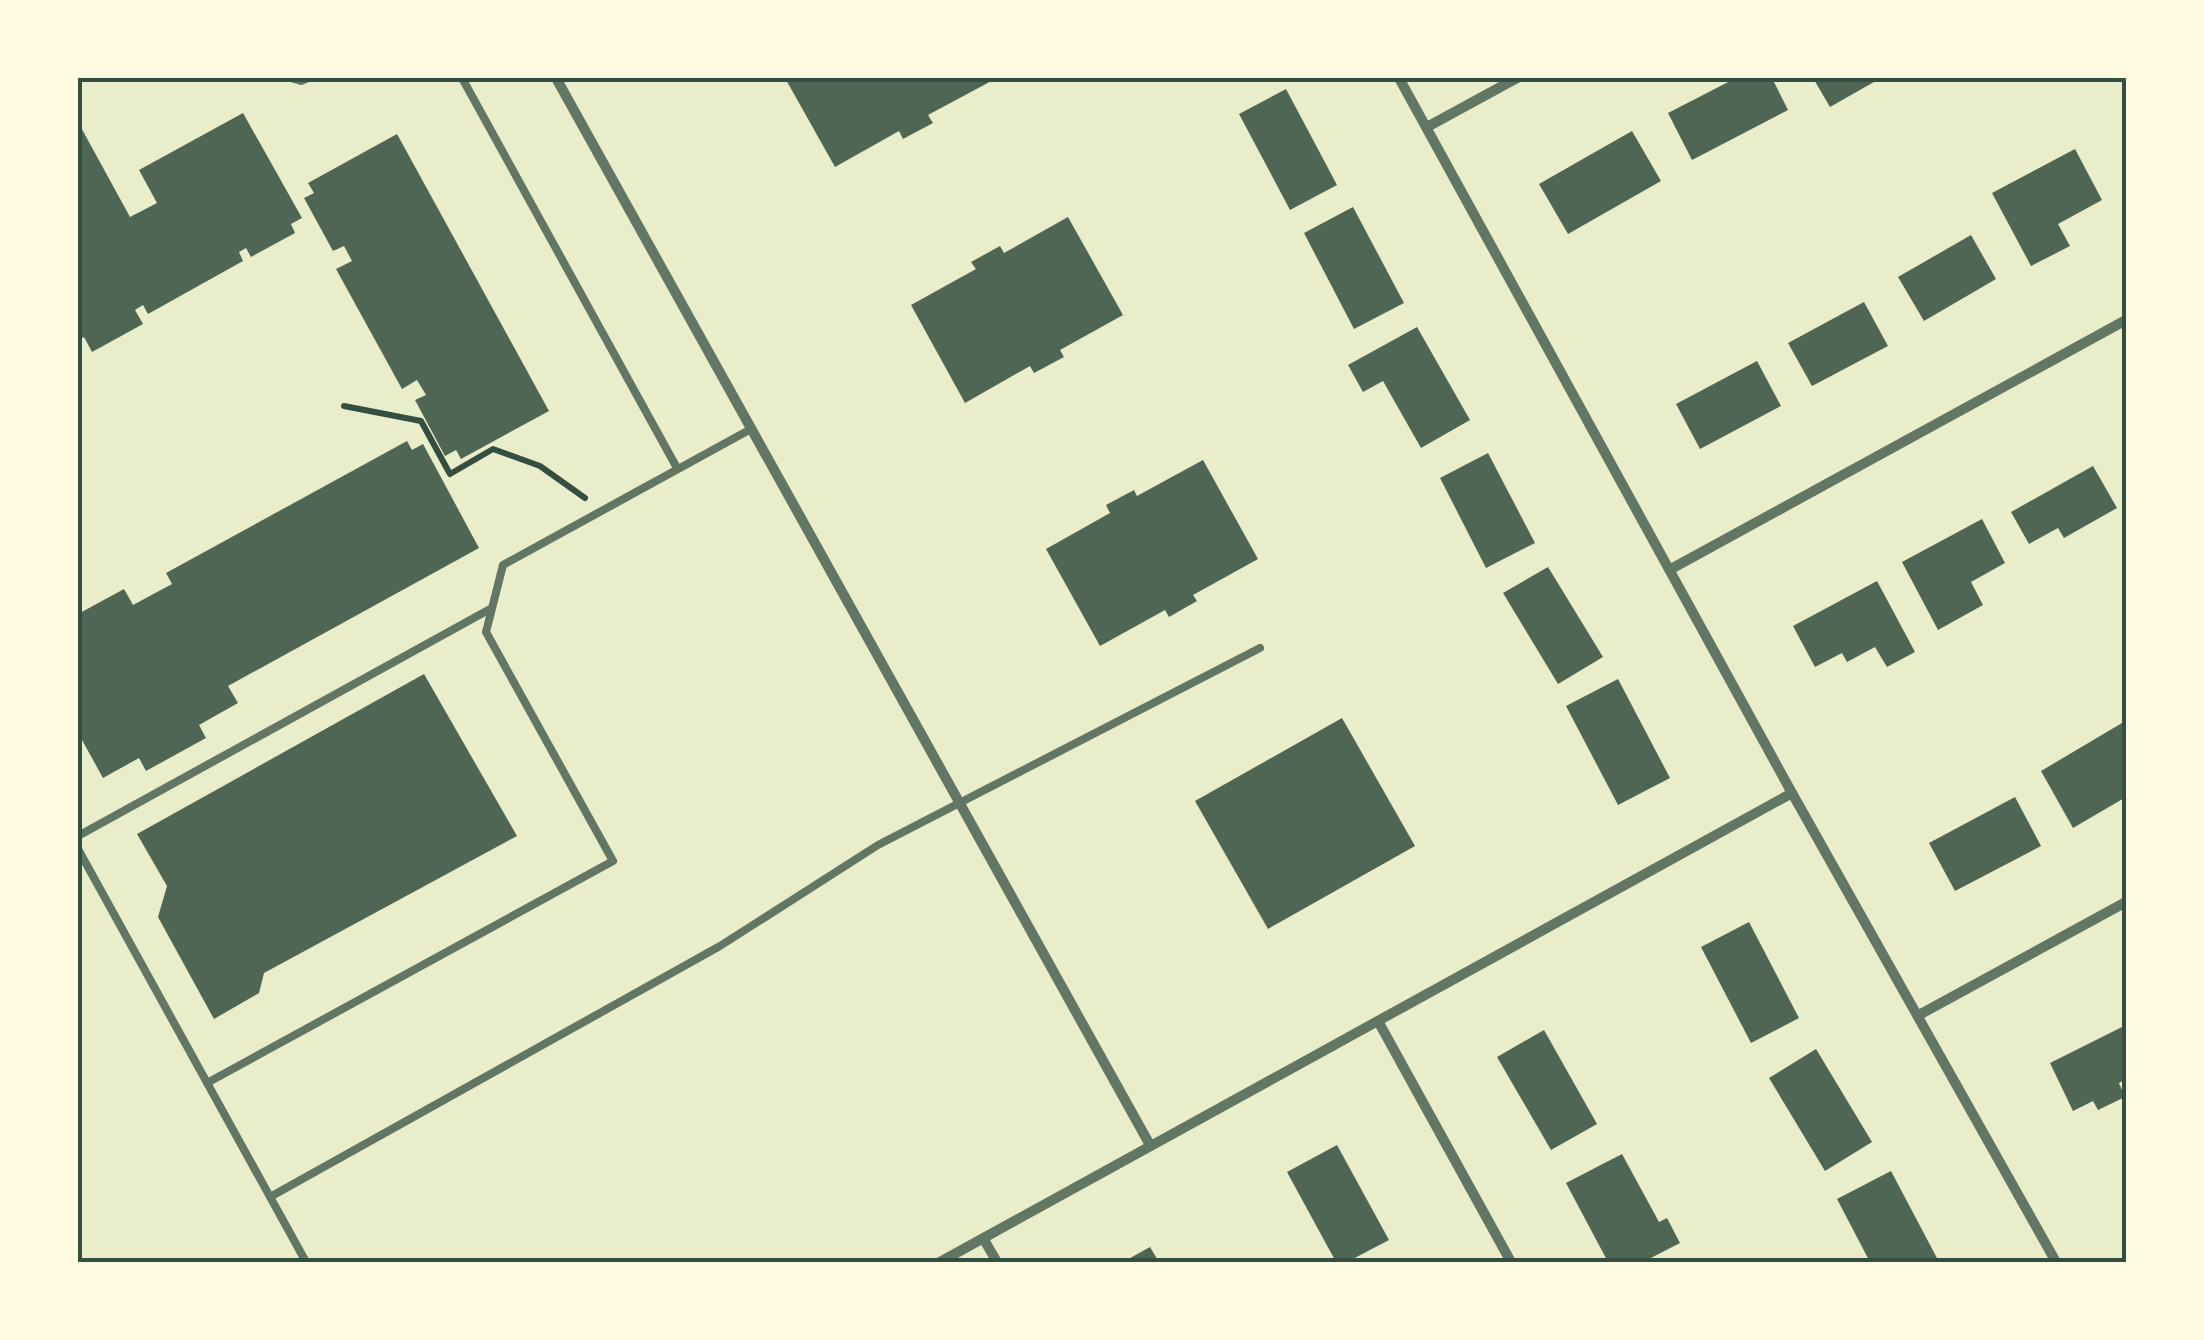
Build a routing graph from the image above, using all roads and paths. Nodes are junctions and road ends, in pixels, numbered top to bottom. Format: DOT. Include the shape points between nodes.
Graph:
graph roads {
  1 [pos="291,78"];
  2 [pos="308,78"];
  3 [pos="462,78"];
  4 [pos="556,78"];
  5 [pos="1399,78"];
  6 [pos="1518,78"];
  7 [pos="1427,128"];
  8 [pos="2126,320"];
  9 [pos="344,406"];
  10 [pos="751,428"];
  11 [pos="677,468"];
  12 [pos="603,510"];
  13 [pos="1671,569"];
  14 [pos="492,608"];
  15 [pos="1260,648"];
  16 [pos="1792,792"];
  17 [pos="959,802"];
  18 [pos="78,836"];
  19 [pos="78,850"];
  20 [pos="2126,902"];
  21 [pos="1919,1015"];
  22 [pos="1378,1021"];
  23 [pos="207,1082"];
  24 [pos="1150,1144"];
  25 [pos="270,1197"];
  26 [pos="983,1238"];
  27 [pos="306,1262"];
  28 [pos="940,1262"];
  29 [pos="996,1262"];
  30 [pos="1511,1262"];
  31 [pos="2056,1262"];
  1 -- 2 [label="lane"];
  3 -- 11 [label="lane"];
  4 -- 10 [label="street"];
  5 -- 7 [label="street"];
  6 -- 7 [label="street"];
  7 -- 13 [label="street"];
  8 -- 13 [label="street"];
  9 -- 12 [label="path" via="421,422 450,474 494,450 540,466"];
  10 -- 11 [label="lane"];
  10 -- 17 [label="street"];
  11 -- 12 [label="lane"];
  12 -- 14 [label="lane" via="503,565"];
  13 -- 16 [label="street"];
  14 -- 18 [label="lane"];
  14 -- 23 [label="lane" via="486,632 612,861"];
  15 -- 17 [label="lane"];
  16 -- 21 [label="street"];
  16 -- 22 [label="street"];
  17 -- 24 [label="street"];
  17 -- 25 [label="lane" via="720,946"];
  19 -- 23 [label="lane"];
  20 -- 21 [label="street"];
  21 -- 31 [label="street"];
  22 -- 24 [label="street"];
  22 -- 30 [label="street"];
  23 -- 25 [label="lane"];
  24 -- 26 [label="street"];
  25 -- 27 [label="lane"];
  26 -- 28 [label="street"];
  26 -- 29 [label="street"];
}
